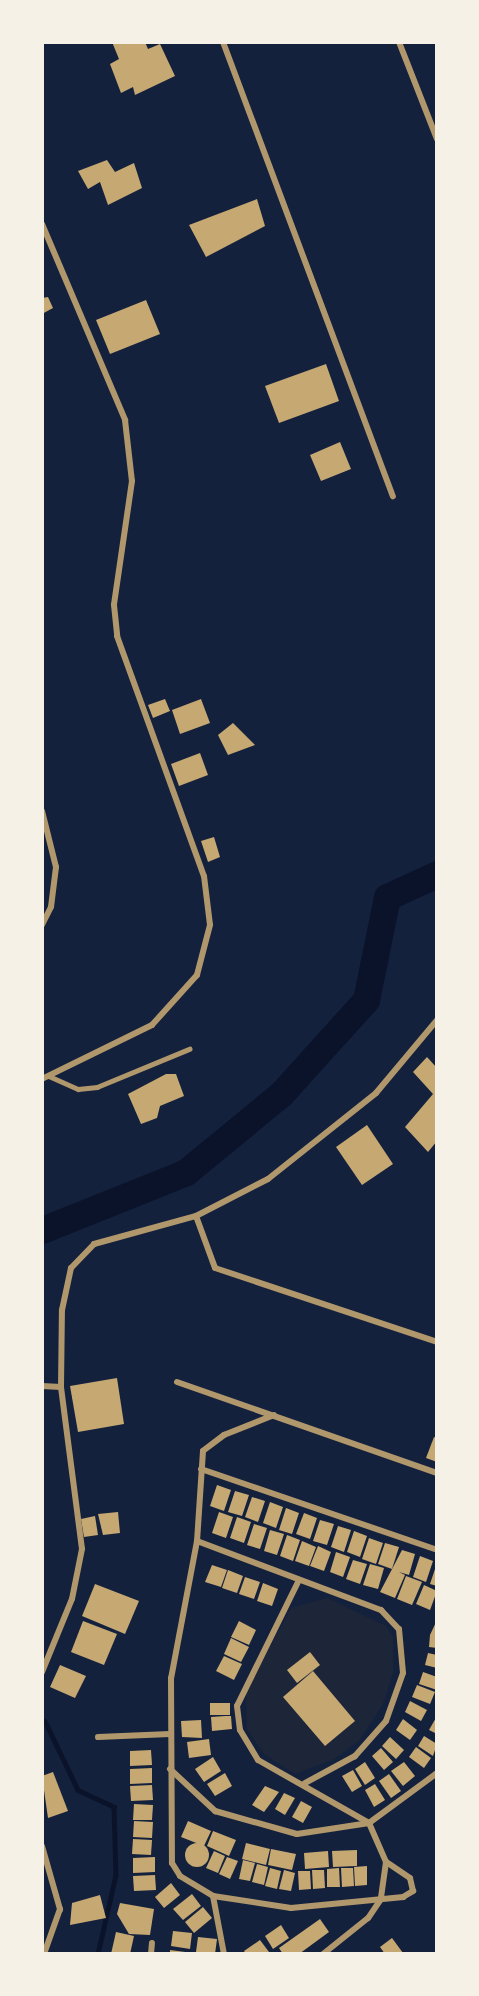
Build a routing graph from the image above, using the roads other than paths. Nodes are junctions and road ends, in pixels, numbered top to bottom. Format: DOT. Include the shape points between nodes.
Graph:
graph roads {
  1 [pos="223,42"];
  2 [pos="399,42"];
  3 [pos="437,137"];
  4 [pos="42,224"];
  5 [pos="393,496"];
  6 [pos="42,811"];
  7 [pos="42,925"];
  8 [pos="437,1020"];
  9 [pos="189,1049"];
  10 [pos="49,1076"];
  11 [pos="42,1079"];
  12 [pos="196,1216"];
  13 [pos="437,1342"];
  14 [pos="177,1382"];
  15 [pos="42,1386"];
  16 [pos="61,1387"];
  17 [pos="274,1415"];
  18 [pos="201,1469"];
  19 [pos="437,1473"];
  20 [pos="198,1541"];
  21 [pos="437,1550"];
  22 [pos="299,1580"];
  23 [pos="42,1672"];
  24 [pos="170,1734"];
  25 [pos="98,1737"];
  26 [pos="170,1769"];
  27 [pos="437,1773"];
  28 [pos="306,1783"];
  29 [pos="369,1823"];
  30 [pos="42,1846"];
  31 [pos="386,1862"];
  32 [pos="213,1896"];
  33 [pos="381,1899"];
  34 [pos="152,1943"];
  35 [pos="44,1954"];
  36 [pos="150,1954"];
  37 [pos="225,1954"];
  38 [pos="323,1954"];
  1 -- 5 [label="street"];
  2 -- 3 [label="street"];
  4 -- 10 [label="street" via="125,420 132,481 114,605 117,636 204,876 210,925 197,975 152,1024"];
  6 -- 7 [label="street" via="56,867 51,907"];
  8 -- 12 [label="street" via="376,1093 331,1132 268,1179"];
  9 -- 10 [label="lane" via="97,1087 78,1089"];
  10 -- 11 [label="street"];
  12 -- 13 [label="street" via="215,1268"];
  12 -- 16 [label="street" via="94,1244 71,1268 62,1310"];
  14 -- 17 [label="street"];
  15 -- 16 [label="street"];
  16 -- 23 [label="street" via="82,1549 72,1599"];
  17 -- 18 [label="street" via="210,1443"];
  17 -- 19 [label="street"];
  18 -- 20 [label="street"];
  18 -- 21 [label="street"];
  20 -- 22 [label="street"];
  20 -- 24 [label="street" via="171,1678"];
  22 -- 28 [label="street" via="237,1706 240,1730 258,1760"];
  22 -- 28 [label="street" via="381,1610 394,1620 404,1643 403,1673 386,1721 355,1756"];
  24 -- 25 [label="street"];
  24 -- 26 [label="street"];
  26 -- 29 [label="street" via="215,1811 260,1828 297,1834"];
  26 -- 32 [label="street" via="172,1863 180,1876"];
  27 -- 29 [label="street"];
  28 -- 29 [label="street"];
  29 -- 31 [label="street"];
  30 -- 35 [label="street" via="60,1909"];
  31 -- 33 [label="street"];
  31 -- 33 [label="street" via="410,1878 412,1891"];
  32 -- 33 [label="street" via="291,1908"];
  32 -- 37 [label="street"];
  33 -- 38 [label="street" via="361,1926"];
  34 -- 36 [label="street"];
}
